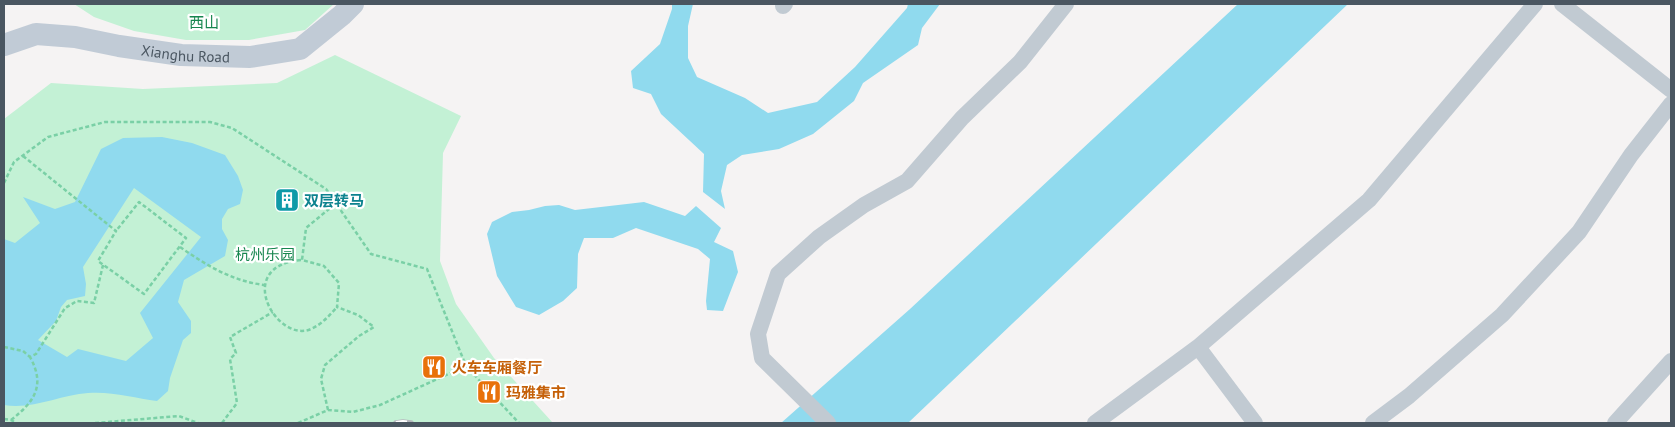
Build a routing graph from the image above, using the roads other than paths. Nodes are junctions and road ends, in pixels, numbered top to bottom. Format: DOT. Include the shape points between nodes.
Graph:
graph roads {
  1 [pos="353,4"];
  2 [pos="1066,4"];
  3 [pos="1535,4"];
  4 [pos="1562,4"];
  5 [pos="4,44"];
  6 [pos="1671,90"];
  7 [pos="1671,104"];
  8 [pos="1198,347"];
  9 [pos="1671,361"];
  10 [pos="828,423"];
  11 [pos="1095,423"];
  12 [pos="1255,423"];
  13 [pos="1373,423"];
  14 [pos="1615,423"];
  1 -- 5 [label="main road, Xianghu Road" via="300,48 250,57 181,55 75,37 36,34"];
  2 -- 10 [label="street" via="1020,62 962,118 907,181 864,205 818,237 778,274 758,334 762,358"];
  3 -- 8 [label="street" via="1369,200"];
  4 -- 6 [label="street"];
  7 -- 13 [label="street" via="1631,155 1579,232 1515,302 1409,396"];
  8 -- 11 [label="street"];
  8 -- 12 [label="street"];
  9 -- 14 [label="street"];
}
